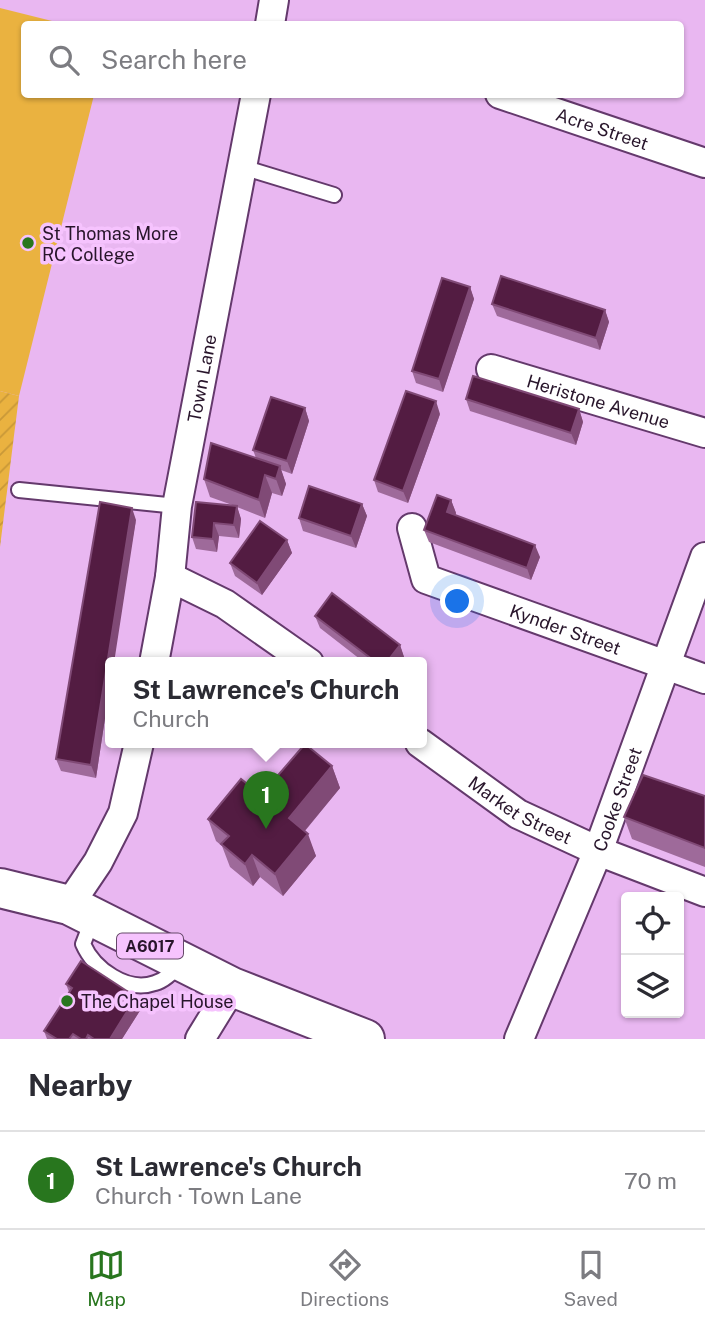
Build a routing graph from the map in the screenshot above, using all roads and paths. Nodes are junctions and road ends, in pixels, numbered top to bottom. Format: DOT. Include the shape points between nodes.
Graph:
graph roads {
  1 [pos="255,98"];
  2 [pos="512,98"];
  3 [pos="705,163"];
  4 [pos="242,167"];
  5 [pos="334,195"];
  6 [pos="491,369"];
  7 [pos="705,433"];
  8 [pos="19,490"];
  9 [pos="177,506"];
  10 [pos="412,528"];
  11 [pos="705,557"];
  12 [pos="170,577"];
  13 [pos="156,657"];
  14 [pos="300,657"];
  15 [pos="666,665"];
  16 [pos="705,679"];
  17 [pos="427,747"];
  18 [pos="138,748"];
  19 [pos="598,851"];
  20 [pos="0,887"];
  21 [pos="705,892"];
  22 [pos="81,912"];
  23 [pos="232,987"];
  24 [pos="200,1039"];
  25 [pos="365,1039"];
  26 [pos="519,1039"];
  1 -- 4 [label="street, Town Lane"];
  2 -- 3 [label="street, Acre Street"];
  4 -- 5 [label="lane"];
  4 -- 9 [label="street, Town Lane"];
  6 -- 7 [label="street, Heristone Avenue"];
  8 -- 9 [label="lane"];
  9 -- 12 [label="street, Town Lane"];
  10 -- 15 [label="street, Kynder Street" via="426,579"];
  11 -- 15 [label="street, Cooke Street"];
  12 -- 13 [label="street, Town Lane"];
  12 -- 14 [label="street" via="225,604"];
  15 -- 16 [label="street, Kynder Street"];
  15 -- 19 [label="street, Cooke Street"];
  17 -- 19 [label="street, Market Street" via="518,814"];
  18 -- 22 [label="street" via="123,813 98,862"];
  19 -- 21 [label="street, Market Street"];
  19 -- 26 [label="street, Cooke Street"];
  20 -- 22 [label="highway, A6017"];
  22 -- 23 [label="highway, A6017"];
  23 -- 24 [label="street"];
  23 -- 25 [label="highway, A6017"];
}
